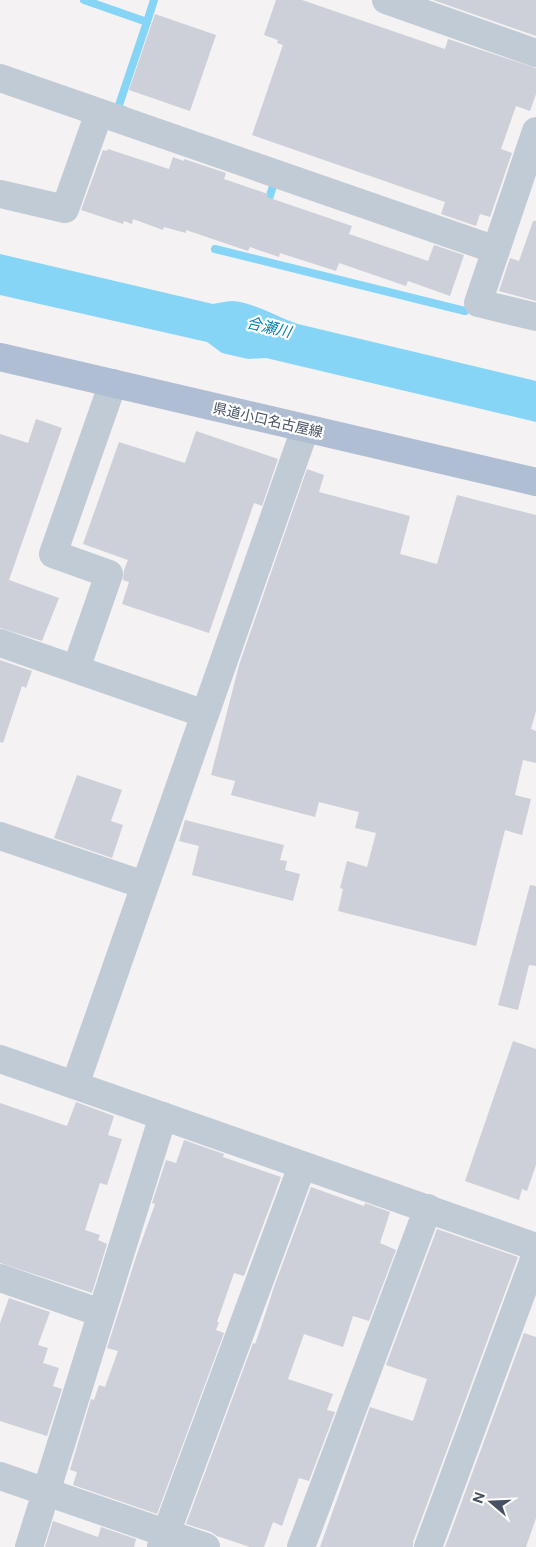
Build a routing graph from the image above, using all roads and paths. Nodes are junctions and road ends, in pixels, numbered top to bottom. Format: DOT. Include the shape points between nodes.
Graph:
graph roads {
  1 [pos="386,0"];
  2 [pos="427,7"];
  3 [pos="536,53"];
  4 [pos="0,78"];
  5 [pos="99,112"];
  6 [pos="536,131"];
  7 [pos="0,194"];
  8 [pos="496,250"];
  9 [pos="536,317"];
  10 [pos="0,357"];
  11 [pos="112,383"];
  12 [pos="305,429"];
  13 [pos="536,482"];
  14 [pos="0,643"];
  15 [pos="76,670"];
  16 [pos="205,714"];
  17 [pos="0,836"];
  18 [pos="144,885"];
  19 [pos="0,1059"];
  20 [pos="75,1085"];
  21 [pos="162,1116"];
  22 [pos="302,1166"];
  23 [pos="428,1208"];
  24 [pos="536,1246"];
  25 [pos="536,1254"];
  26 [pos="0,1278"];
  27 [pos="101,1313"];
  28 [pos="0,1476"];
  29 [pos="46,1493"];
  30 [pos="164,1540"];
  31 [pos="29,1547"];
  32 [pos="206,1547"];
  33 [pos="301,1547"];
  34 [pos="428,1547"];
  1 -- 2 [label="street"];
  2 -- 3 [label="street"];
  4 -- 5 [label="street"];
  5 -- 7 [label="street" via="66,209"];
  5 -- 8 [label="street"];
  6 -- 8 [label="street"];
  8 -- 9 [label="street" via="478,303"];
  10 -- 11 [label="main road, 県道小口名古屋線"];
  11 -- 12 [label="main road, 県道小口名古屋線"];
  11 -- 15 [label="street" via="53,554 109,574"];
  12 -- 13 [label="main road, 県道小口名古屋線"];
  12 -- 16 [label="street"];
  14 -- 15 [label="street"];
  15 -- 16 [label="street"];
  16 -- 18 [label="street"];
  17 -- 18 [label="street"];
  18 -- 20 [label="street"];
  19 -- 20 [label="street"];
  20 -- 21 [label="street"];
  21 -- 22 [label="street"];
  21 -- 27 [label="street"];
  22 -- 23 [label="street"];
  22 -- 30 [label="street"];
  23 -- 24 [label="street"];
  23 -- 33 [label="street"];
  25 -- 34 [label="street"];
  26 -- 27 [label="street"];
  27 -- 29 [label="street"];
  28 -- 29 [label="street"];
  29 -- 30 [label="street"];
  29 -- 31 [label="street"];
  30 -- 32 [label="street"];
}
